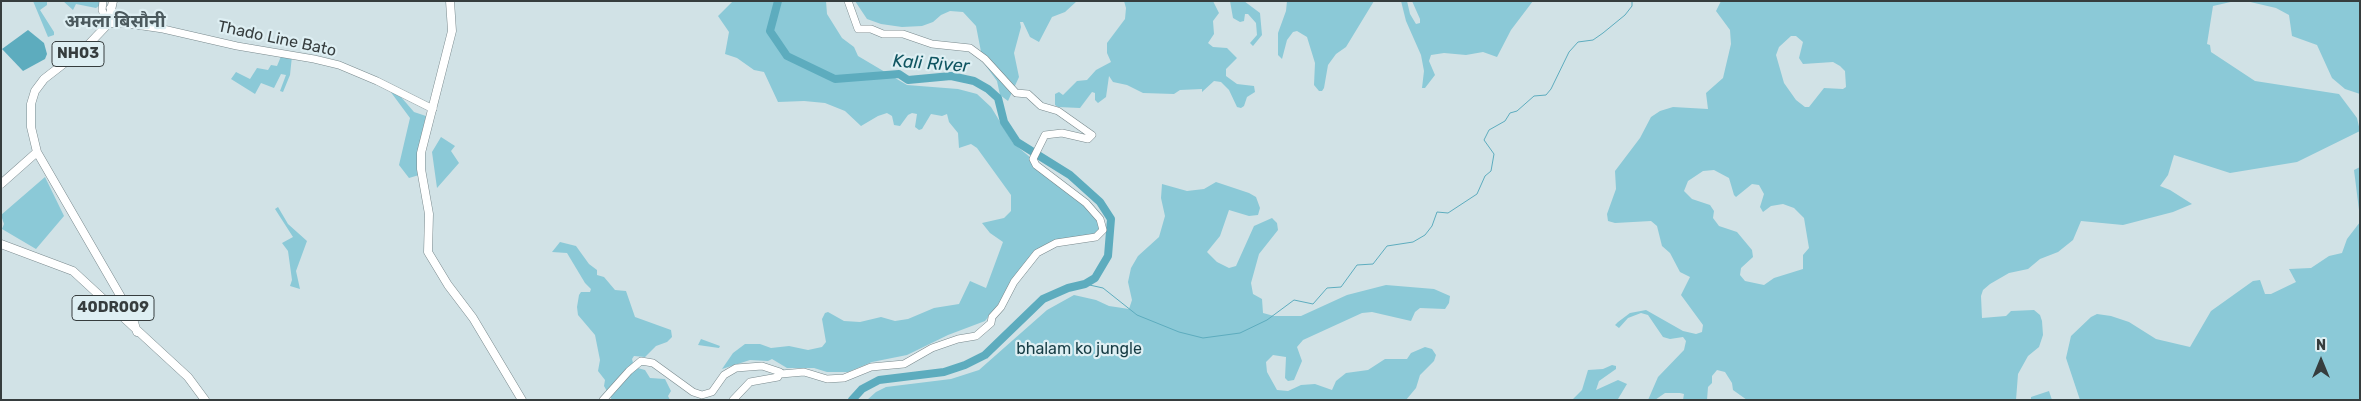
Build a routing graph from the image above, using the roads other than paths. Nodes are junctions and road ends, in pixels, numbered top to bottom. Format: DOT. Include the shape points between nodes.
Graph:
graph roads {
  1 [pos="103,1"];
  2 [pos="450,1"];
  3 [pos="848,1"];
  4 [pos="112,4"];
  5 [pos="108,24"];
  6 [pos="128,24"];
  7 [pos="433,109"];
  8 [pos="37,152"];
  9 [pos="1,184"];
  10 [pos="1,244"];
  11 [pos="137,332"];
  12 [pos="781,374"];
  13 [pos="205,400"];
  14 [pos="522,400"];
  15 [pos="603,400"];
  16 [pos="733,400"];
  1 -- 5 [label="street" via="102,10"];
  2 -- 7 [label="main road" via="452,30"];
  3 -- 12 [label="street" via="858,29 903,34 932,44 970,48 985,59 1016,93 1028,94 1041,106 1058,111 1092,134 1088,139 1072,134 1045,135 1034,156 1036,165 1080,197 1094,211 1103,227 1100,236 1056,243 1037,253 1009,290 991,323 976,336 932,348 904,364 871,366 844,378 831,379 804,372"];
  4 -- 5 [label="main road"];
  4 -- 6 [label="street" via="118,18"];
  5 -- 6 [label="street, Thado Line Bato / NH03"];
  5 -- 8 [label="main road, NH03" via="35,90 31,127"];
  6 -- 7 [label="street, Thado Line Bato / NH03" via="339,65 377,80"];
  7 -- 14 [label="main road" via="421,153 429,214 428,252 473,318"];
  8 -- 9 [label="main road"];
  8 -- 11 [label="main road" via="132,316"];
  10 -- 11 [label="main road, 40DR009" via="73,271"];
  11 -- 13 [label="main road, 40DR009" via="188,377"];
  12 -- 15 [label="street" via="762,366 736,368 724,375 712,392 702,396 645,361 638,363"];
  12 -- 16 [label="street" via="750,382"];
}
